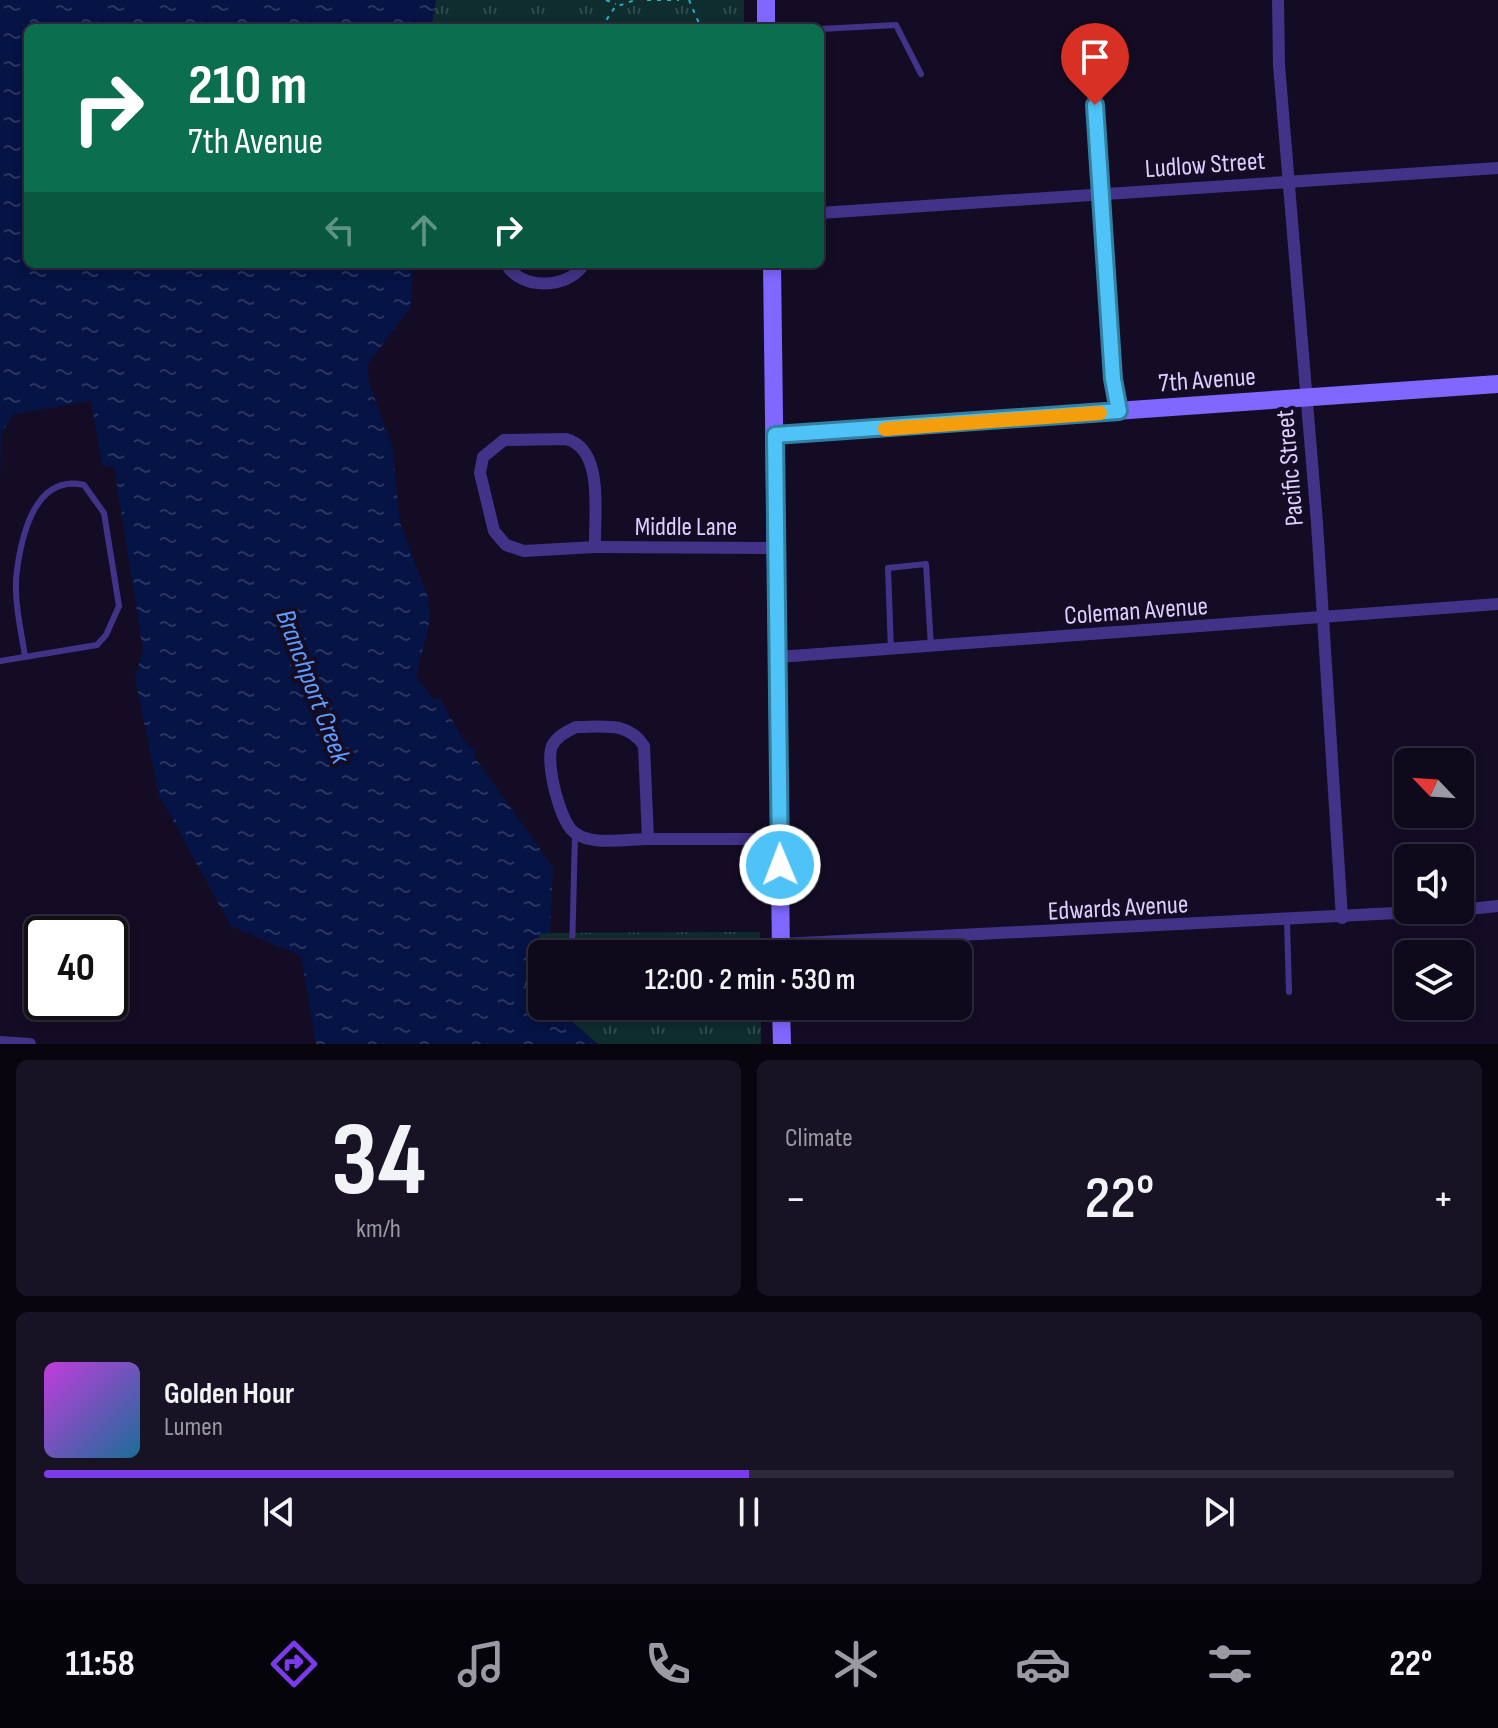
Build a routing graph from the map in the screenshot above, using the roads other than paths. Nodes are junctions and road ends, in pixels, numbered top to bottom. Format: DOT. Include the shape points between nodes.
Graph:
graph roads {
  1 [pos="766,0"];
  2 [pos="1278,7"];
  3 [pos="766,24"];
  4 [pos="824,29"];
  5 [pos="1089,32"];
  6 [pos="921,74"];
  7 [pos="1498,168"];
  8 [pos="1290,181"];
  9 [pos="1100,193"];
  10 [pos="824,213"];
  11 [pos="509,268"];
  12 [pos="581,268"];
  13 [pos="772,268"];
  14 [pos="1498,384"];
  15 [pos="1305,398"];
  16 [pos="1119,411"];
  17 [pos="775,435"];
  18 [pos="595,547"];
  19 [pos="777,548"];
  20 [pos="1498,604"];
  21 [pos="1322,618"];
  22 [pos="931,648"];
  23 [pos="891,651"];
  24 [pos="25,657"];
  25 [pos="778,657"];
  26 [pos="0,661"];
  27 [pos="575,834"];
  28 [pos="648,839"];
  29 [pos="780,839"];
  30 [pos="1498,906"];
  31 [pos="1474,908"];
  32 [pos="1394,914"];
  33 [pos="1342,918"];
  34 [pos="1287,921"];
  35 [pos="572,940"];
  36 [pos="781,940"];
  37 [pos="944,940"];
  38 [pos="1289,992"];
  39 [pos="781,1020"];
  40 [pos="0,1042"];
  41 [pos="30,1044"];
  42 [pos="782,1044"];
  1 -- 3 [label="street"];
  2 -- 8 [label="street, Pacific Street"];
  4 -- 6 [label="lane" via="896,25"];
  5 -- 9 [label="street"];
  7 -- 8 [label="street, Ludlow Street"];
  8 -- 9 [label="street, Ludlow Street"];
  8 -- 15 [label="street, Pacific Street"];
  9 -- 10 [label="street, Ludlow Street"];
  9 -- 16 [label="street"];
  11 -- 12 [label="street" via="531,282 562,282"];
  13 -- 17 [label="street"];
  14 -- 15 [label="street, 7th Avenue"];
  15 -- 16 [label="street, 7th Avenue"];
  15 -- 21 [label="street, Pacific Street"];
  16 -- 17 [label="street, 7th Avenue"];
  17 -- 19 [label="street"];
  18 -- 18 [label="street, Middle Lane" via="524,551 499,539 480,473 488,449 504,440 566,439 581,445 592,463"];
  18 -- 19 [label="street, Middle Lane"];
  19 -- 25 [label="street"];
  20 -- 21 [label="street, Coleman Avenue"];
  21 -- 22 [label="street, Coleman Avenue"];
  21 -- 33 [label="street, Pacific Street"];
  22 -- 23 [label="street, Coleman Avenue"];
  22 -- 23 [label="lane" via="926,564 888,568"];
  23 -- 25 [label="street, Coleman Avenue"];
  24 -- 24 [label="lane" via="97,645 119,606 104,513 84,485 57,485 36,505 17,572"];
  24 -- 26 [label="lane"];
  25 -- 29 [label="street"];
  27 -- 28 [label="street"];
  27 -- 28 [label="street" via="563,819 551,750 563,733 576,727 622,727 638,737 646,755"];
  27 -- 35 [label="lane"];
  28 -- 29 [label="street"];
  29 -- 36 [label="street"];
  30 -- 31 [label="street, Edwards Avenue"];
  32 -- 33 [label="street, Edwards Avenue"];
  33 -- 34 [label="street, Edwards Avenue"];
  34 -- 37 [label="street, Edwards Avenue"];
  34 -- 38 [label="lane"];
  39 -- 42 [label="street"];
  40 -- 41 [label="street"];
}
